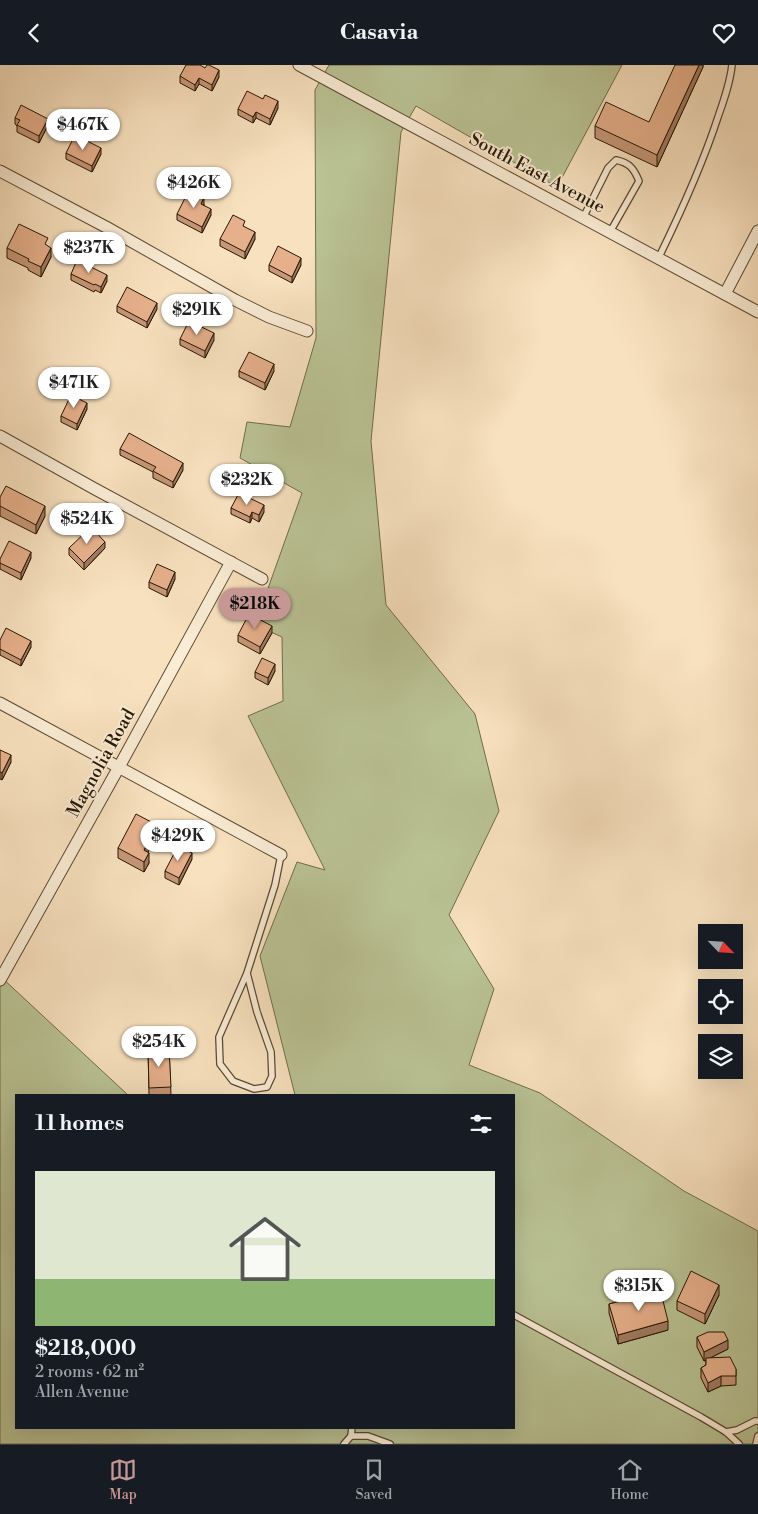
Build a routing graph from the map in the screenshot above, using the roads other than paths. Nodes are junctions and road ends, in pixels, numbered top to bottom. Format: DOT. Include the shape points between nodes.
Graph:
graph roads {
  1 [pos="299,65"];
  2 [pos="732,65"];
  3 [pos="0,171"];
  4 [pos="583,218"];
  5 [pos="758,231"];
  6 [pos="610,232"];
  7 [pos="658,259"];
  8 [pos="725,294"];
  9 [pos="758,313"];
  10 [pos="307,331"];
  11 [pos="0,436"];
  12 [pos="231,562"];
  13 [pos="262,579"];
  14 [pos="0,703"];
  15 [pos="119,767"];
  16 [pos="281,855"];
  17 [pos="247,973"];
  18 [pos="0,980"];
  19 [pos="515,1316"];
  20 [pos="758,1421"];
  21 [pos="352,1429"];
  22 [pos="726,1432"];
  23 [pos="758,1435"];
  24 [pos="352,1436"];
  25 [pos="344,1444"];
  26 [pos="390,1444"];
  27 [pos="740,1444"];
  28 [pos="756,1444"];
  1 -- 4 [label="street, South East Avenue"];
  2 -- 7 [label="lane" via="730,81 704,159"];
  3 -- 10 [label="street" via="235,301"];
  4 -- 6 [label="street, South East Avenue"];
  4 -- 6 [label="lane" via="608,169 616,161 626,162 639,181"];
  5 -- 8 [label="street"];
  6 -- 7 [label="street, South East Avenue"];
  7 -- 8 [label="street, South East Avenue"];
  8 -- 9 [label="street, South East Avenue"];
  11 -- 12 [label="street"];
  12 -- 13 [label="street"];
  12 -- 15 [label="street, Magnolia Road"];
  14 -- 15 [label="street"];
  15 -- 16 [label="street"];
  15 -- 18 [label="street, Magnolia Road"];
  16 -- 17 [label="lane" via="275,885"];
  17 -- 17 [label="lane" via="220,1037 220,1064 232,1081 254,1089 268,1087 272,1076 271,1052"];
  19 -- 22 [label="lane"];
  20 -- 22 [label="lane"];
  21 -- 24 [label="lane"];
  22 -- 27 [label="lane"];
  23 -- 28 [label="lane"];
  24 -- 25 [label="lane"];
  24 -- 26 [label="lane" via="368,1435"];
}
